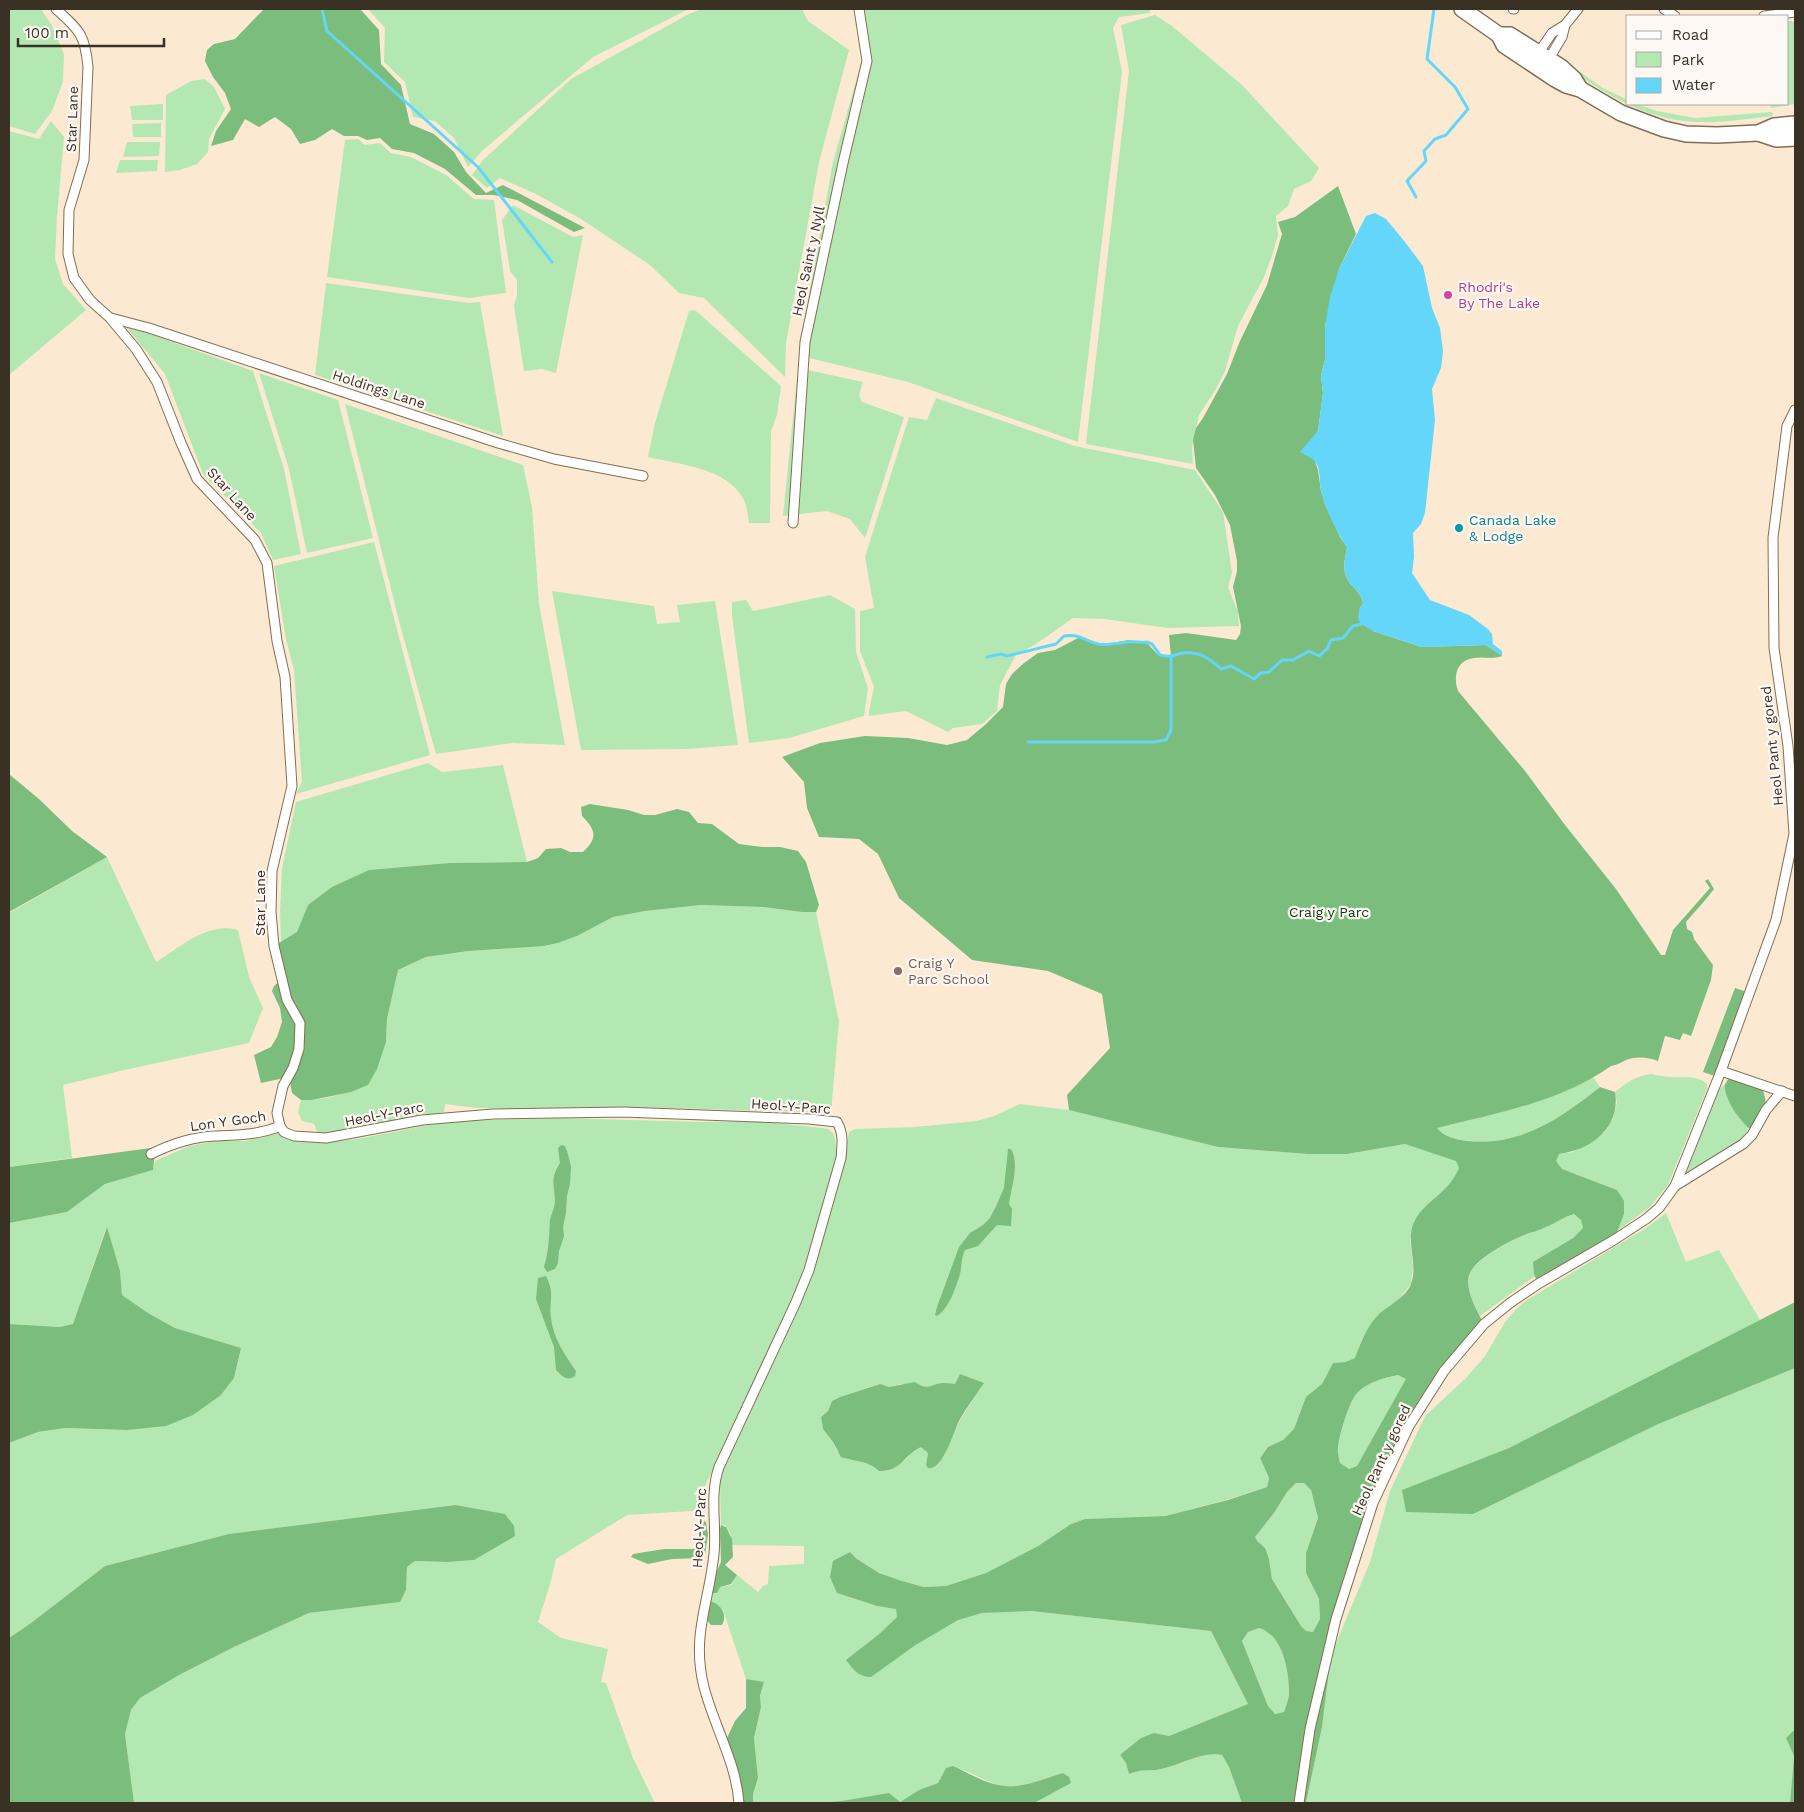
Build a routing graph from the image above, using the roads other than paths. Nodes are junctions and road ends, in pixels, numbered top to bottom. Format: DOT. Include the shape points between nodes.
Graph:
graph roads {
  1 [pos="56,9"];
  2 [pos="859,9"];
  3 [pos="1462,9"];
  4 [pos="1578,9"];
  5 [pos="1795,12"];
  6 [pos="1772,15"];
  7 [pos="1540,62"];
  8 [pos="1795,124"];
  9 [pos="1758,133"];
  10 [pos="1795,138"];
  11 [pos="110,318"];
  12 [pos="1795,410"];
  13 [pos="643,476"];
  14 [pos="793,523"];
  15 [pos="1720,1071"];
  16 [pos="1782,1091"];
  17 [pos="1795,1096"];
  18 [pos="280,1126"];
  19 [pos="152,1154"];
  20 [pos="1675,1186"];
  21 [pos="739,1803"];
  22 [pos="1299,1803"];
  1 -- 11 [label="street, Star Lane" via="79,30 88,67 84,160 69,210 68,254 74,278 90,300"];
  2 -- 14 [label="street, Heol Saint y Nyll" via="868,61 805,342"];
  3 -- 7 [label="main road" via="1499,35 1504,45"];
  4 -- 7 [label="street" via="1565,25 1562,37"];
  5 -- 6 [label="street"];
  7 -- 9 [label="main road" via="1561,67 1580,89 1621,113 1672,131 1717,135"];
  8 -- 9 [label="main road" via="1774,126"];
  9 -- 10 [label="main road" via="1776,139"];
  11 -- 13 [label="street, Holdings Lane" via="150,328 498,443 554,459"];
  11 -- 18 [label="street, Star Lane" via="136,349 157,382 197,479 255,540 267,563 285,677 292,786 272,871 271,912 274,946 287,1000 300,1023 300,1049 279,1102"];
  12 -- 15 [label="street, Heol Pant y gored" via="1788,426 1773,538 1774,648 1788,746 1794,834 1776,920"];
  15 -- 16 [label="street"];
  15 -- 20 [label="street, Heol Pant y gored"];
  16 -- 17 [label="street"];
  16 -- 20 [label="street" via="1743,1144"];
  18 -- 19 [label="street, Lon Y Goch" via="264,1132 197,1138"];
  18 -- 21 [label="street, Heol-Y-Parc" via="284,1132 294,1136 318,1138 422,1120 493,1114 624,1112 809,1118 837,1122 842,1135 841,1158 809,1270 715,1480 714,1555 700,1627 700,1667 711,1710 733,1770"];
  20 -- 22 [label="street, Heol Pant y gored" via="1646,1219 1538,1284 1484,1324 1444,1371 1408,1426 1373,1503 1336,1619 1310,1730"];
}
